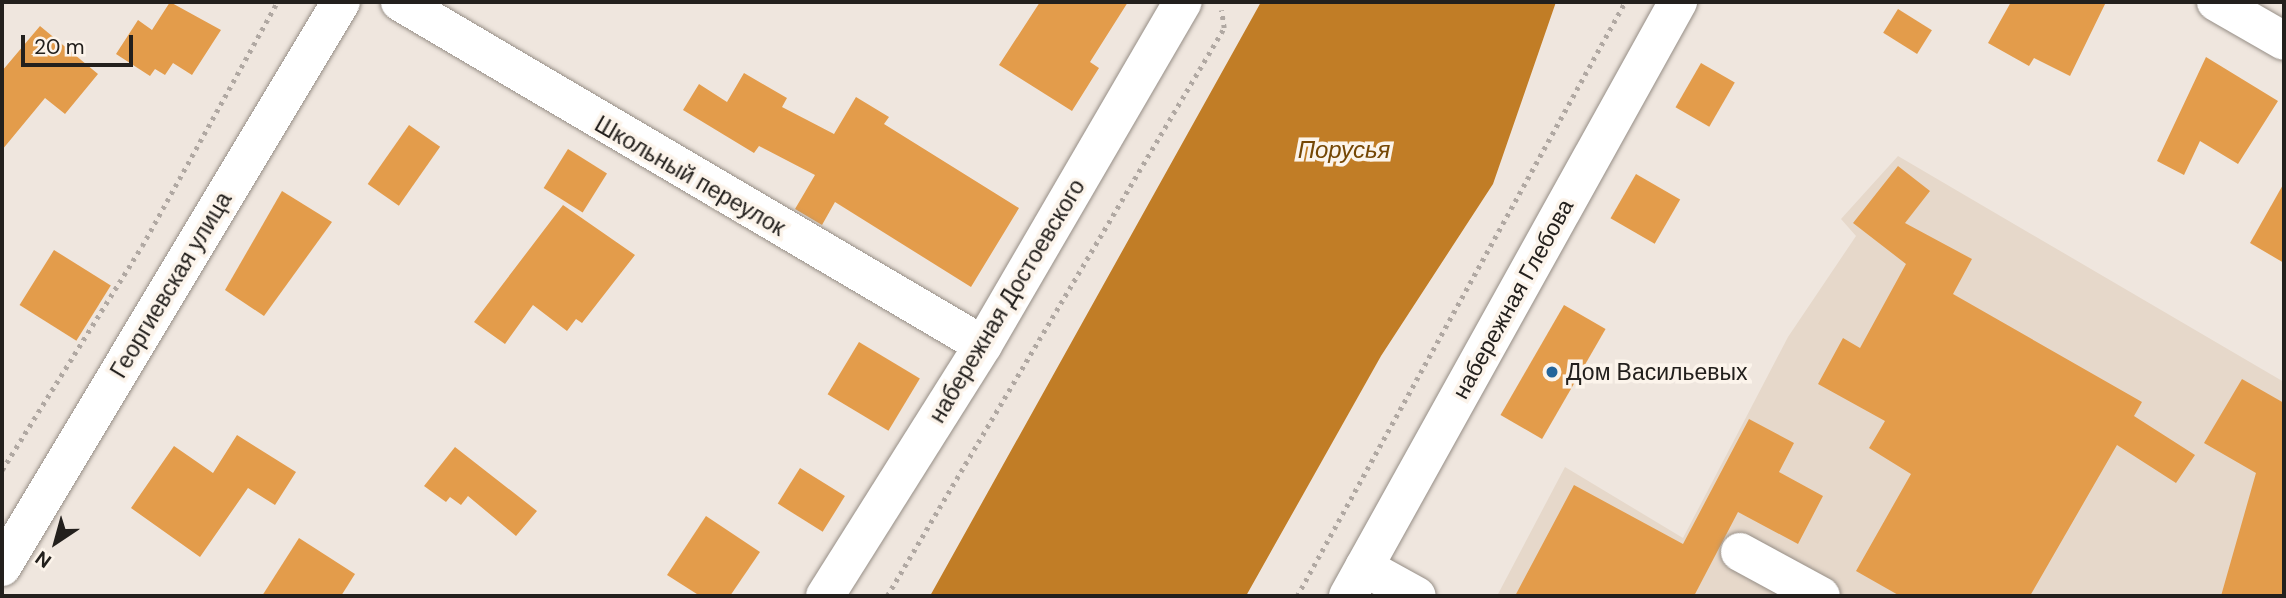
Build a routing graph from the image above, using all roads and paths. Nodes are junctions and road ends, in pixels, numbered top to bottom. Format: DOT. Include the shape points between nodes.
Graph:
graph roads {
  1 [pos="277,2"];
  2 [pos="341,2"];
  3 [pos="400,2"];
  4 [pos="1182,2"];
  5 [pos="1220,2"];
  6 [pos="1625,2"];
  7 [pos="1678,2"];
  8 [pos="2216,2"];
  9 [pos="2284,41"];
  10 [pos="983,345"];
  11 [pos="2,470"];
  12 [pos="1740,552"];
  13 [pos="2,567"];
  14 [pos="1356,582"];
  15 [pos="825,596"];
  16 [pos="887,596"];
  17 [pos="1297,596"];
  18 [pos="1417,596"];
  19 [pos="1821,596"];
  1 -- 11 [label="path" via="142,246"];
  2 -- 13 [label="street, Георгиевская улица"];
  3 -- 10 [label="street, Школьный переулок"];
  4 -- 10 [label="street, набережная Достоевского"];
  5 -- 16 [label="path" via="1224,28"];
  6 -- 17 [label="path"];
  7 -- 14 [label="street, набережная Глебова"];
  8 -- 9 [label="street"];
  10 -- 15 [label="street, набережная Достоевского"];
  12 -- 19 [label="street"];
  14 -- 18 [label="street"];
}
